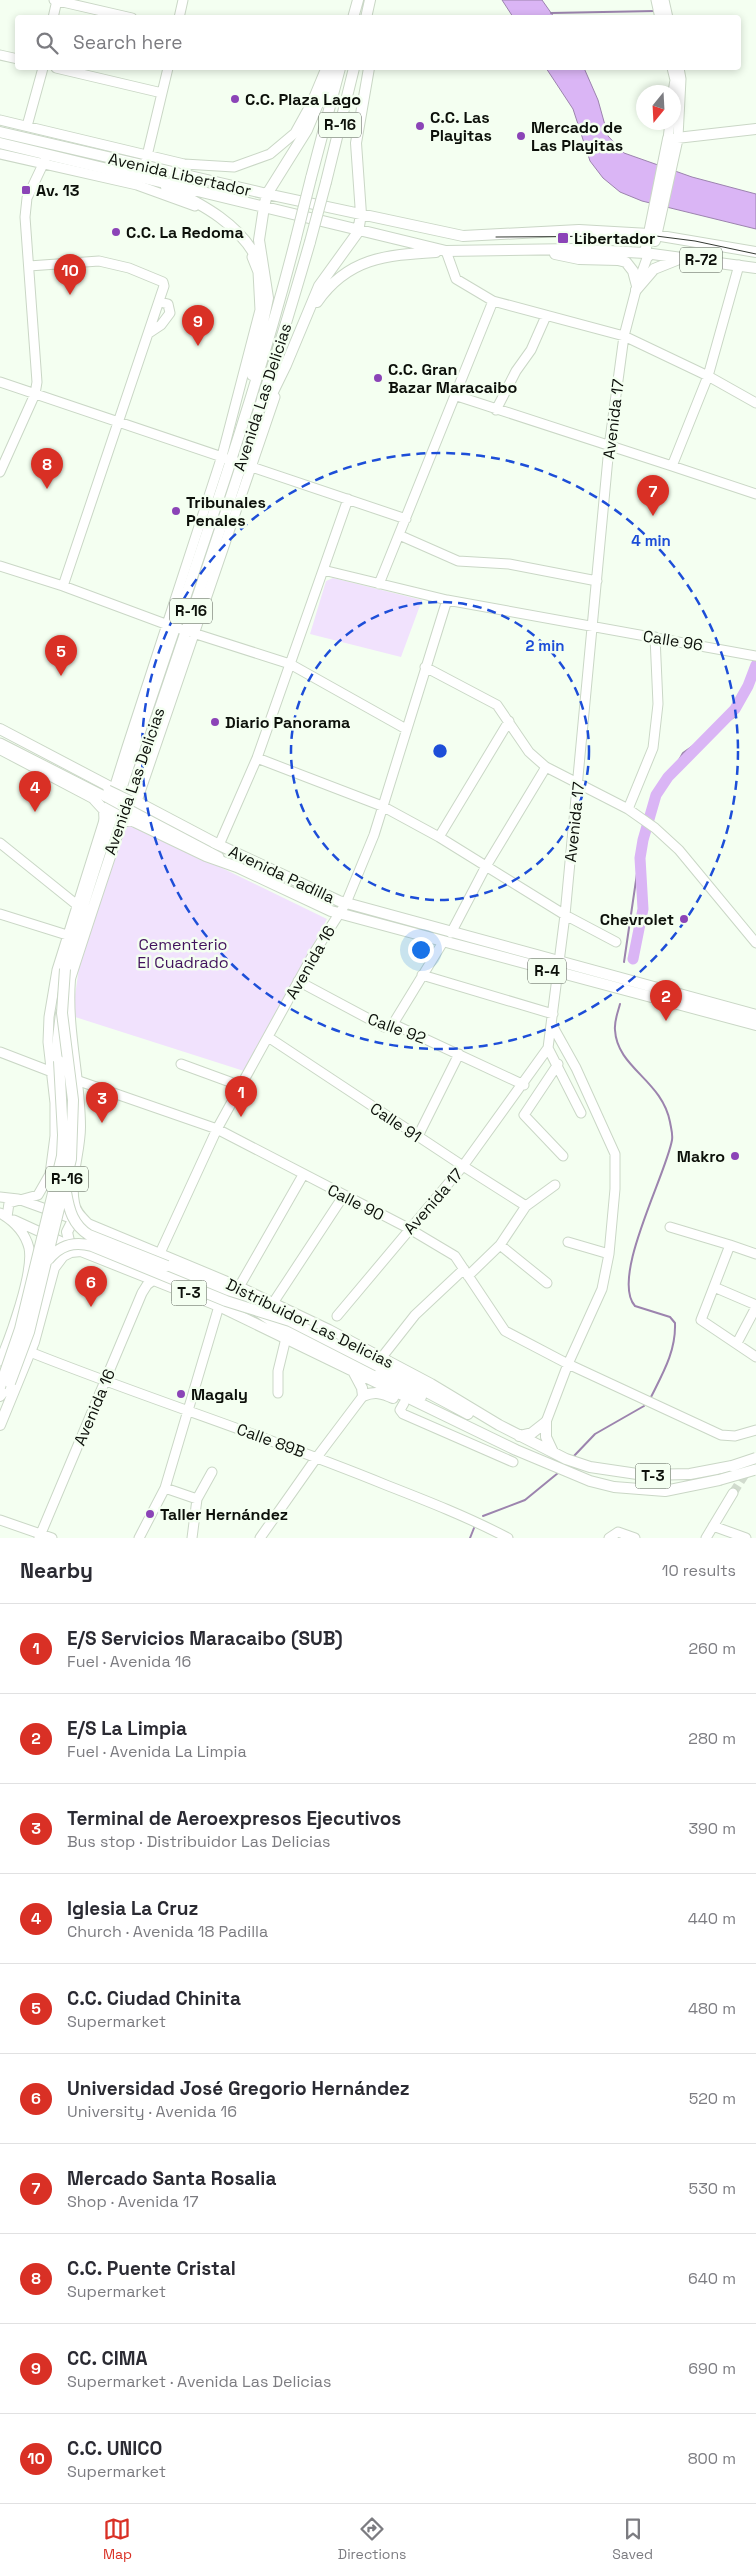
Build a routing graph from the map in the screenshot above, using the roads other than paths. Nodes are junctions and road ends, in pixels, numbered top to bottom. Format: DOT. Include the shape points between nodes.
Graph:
graph roads {
  1 [pos="56,0"];
  2 [pos="183,0"];
  3 [pos="357,0"];
  4 [pos="371,0"];
  5 [pos="660,0"];
  6 [pos="54,15"];
  7 [pos="119,15"];
  8 [pos="180,15"];
  9 [pos="349,15"];
  10 [pos="354,15"];
  11 [pos="367,15"];
  12 [pos="371,15"];
  13 [pos="660,15"];
  14 [pos="667,15"];
  15 [pos="0,55"];
  16 [pos="15,58"];
  17 [pos="42,70"];
  18 [pos="64,70"];
  19 [pos="168,70"];
  20 [pos="325,70"];
  21 [pos="332,70"];
  22 [pos="339,70"];
  23 [pos="354,70"];
  24 [pos="368,70"];
  25 [pos="673,70"];
  26 [pos="679,70"];
  27 [pos="678,79"];
  28 [pos="676,85"];
  29 [pos="162,93"];
  30 [pos="0,120"];
  31 [pos="28,126"];
  32 [pos="756,129"];
  33 [pos="672,130"];
  34 [pos="0,132"];
  35 [pos="699,135"];
  36 [pos="673,138"];
  37 [pos="0,143"];
  38 [pos="0,154"];
  39 [pos="671,158"];
  40 [pos="46,159"];
  41 [pos="146,160"];
  42 [pos="142,176"];
  43 [pos="267,194"];
  44 [pos="264,207"];
  45 [pos="361,214"];
  46 [pos="356,231"];
  47 [pos="652,235"];
  48 [pos="446,251"];
  49 [pos="539,251"];
  50 [pos="756,252"];
  51 [pos="648,255"];
  52 [pos="690,258"];
  53 [pos="739,265"];
  54 [pos="29,266"];
  55 [pos="756,268"];
  56 [pos="263,272"];
  57 [pos="636,289"];
  58 [pos="160,302"];
  59 [pos="493,302"];
  60 [pos="156,312"];
  61 [pos="546,316"];
  62 [pos="306,317"];
  63 [pos="167,319"];
  64 [pos="149,333"];
  65 [pos="624,336"];
  66 [pos="286,365"];
  67 [pos="708,376"];
  68 [pos="0,382"];
  69 [pos="34,394"];
  70 [pos="457,396"];
  71 [pos="756,403"];
  72 [pos="496,410"];
  73 [pos="119,422"];
  74 [pos="245,436"];
  75 [pos="609,447"];
  76 [pos="237,461"];
  77 [pos="672,466"];
  78 [pos="0,472"];
  79 [pos="756,494"];
  80 [pos="348,499"];
  81 [pos="406,519"];
  82 [pos="399,535"];
  83 [pos="0,566"];
  84 [pos="323,570"];
  85 [pos="596,581"];
  86 [pos="380,584"];
  87 [pos="63,586"];
  88 [pos="447,600"];
  89 [pos="171,626"];
  90 [pos="590,627"];
  91 [pos="189,631"];
  92 [pos="655,637"];
  93 [pos="754,655"];
  94 [pos="290,664"];
  95 [pos="425,667"];
  96 [pos="509,721"];
  97 [pos="0,728"];
  98 [pos="406,729"];
  99 [pos="0,733"];
  100 [pos="0,743"];
  101 [pos="0,749"];
  102 [pos="33,754"];
  103 [pos="257,758"];
  104 [pos="546,768"];
  105 [pos="578,782"];
  106 [pos="125,795"];
  107 [pos="382,806"];
  108 [pos="628,809"];
  109 [pos="105,817"];
  110 [pos="120,823"];
  111 [pos="439,837"];
  112 [pos="104,839"];
  113 [pos="193,839"];
  114 [pos="0,843"];
  115 [pos="219,845"];
  116 [pos="237,867"];
  117 [pos="485,868"];
  118 [pos="346,903"];
  119 [pos="77,906"];
  120 [pos="338,913"];
  121 [pos="0,914"];
  122 [pos="565,915"];
  123 [pos="451,932"];
  124 [pos="67,935"];
  125 [pos="443,942"];
  126 [pos="616,942"];
  127 [pos="756,943"];
  128 [pos="558,962"];
  129 [pos="556,973"];
  130 [pos="422,975"];
  131 [pos="70,979"];
  132 [pos="298,981"];
  133 [pos="553,1014"];
  134 [pos="756,1014"];
  135 [pos="393,1024"];
  136 [pos="552,1025"];
  137 [pos="756,1026"];
  138 [pos="268,1037"];
  139 [pos="548,1048"];
  140 [pos="0,1052"];
  141 [pos="459,1054"];
  142 [pos="180,1064"];
  143 [pos="558,1064"];
  144 [pos="52,1072"];
  145 [pos="76,1080"];
  146 [pos="524,1085"];
  147 [pos="241,1086"];
  148 [pos="581,1113"];
  149 [pos="217,1129"];
  150 [pos="418,1136"];
  151 [pos="563,1156"];
  152 [pos="463,1166"];
  153 [pos="303,1175"];
  154 [pos="555,1185"];
  155 [pos="65,1186"];
  156 [pos="344,1195"];
  157 [pos="0,1197"];
  158 [pos="18,1199"];
  159 [pos="526,1206"];
  160 [pos="4,1215"];
  161 [pos="88,1224"];
  162 [pos="670,1227"];
  163 [pos="408,1228"];
  164 [pos="568,1242"];
  165 [pos="500,1245"];
  166 [pos="730,1245"];
  167 [pos="81,1251"];
  168 [pos="160,1254"];
  169 [pos="609,1254"];
  170 [pos="756,1254"];
  171 [pos="48,1260"];
  172 [pos="466,1273"];
  173 [pos="155,1279"];
  174 [pos="547,1283"];
  175 [pos="239,1287"];
  176 [pos="714,1287"];
  177 [pos="273,1303"];
  178 [pos="219,1306"];
  179 [pos="756,1306"];
  180 [pos="337,1316"];
  181 [pos="286,1338"];
  182 [pos="737,1343"];
  183 [pos="3,1346"];
  184 [pos="30,1352"];
  185 [pos="756,1357"];
  186 [pos="0,1361"];
  187 [pos="380,1362"];
  188 [pos="568,1364"];
  189 [pos="353,1371"];
  190 [pos="104,1381"];
  191 [pos="5,1385"];
  192 [pos="278,1393"];
  193 [pos="0,1396"];
  194 [pos="363,1396"];
  195 [pos="404,1403"];
  196 [pos="189,1411"];
  197 [pos="546,1422"];
  198 [pos="0,1426"];
  199 [pos="756,1430"];
  200 [pos="476,1431"];
  201 [pos="519,1436"];
  202 [pos="535,1444"];
  203 [pos="553,1452"];
  204 [pos="317,1456"];
  205 [pos="756,1458"];
  206 [pos="513,1462"];
  207 [pos="755,1469"];
  208 [pos="212,1472"];
  209 [pos="165,1488"];
  210 [pos="733,1493"];
  211 [pos="197,1499"];
  212 [pos="0,1520"];
  213 [pos="713,1526"];
  214 [pos="40,1536"];
  215 [pos="52,1538"];
  216 [pos="139,1538"];
  217 [pos="192,1538"];
  218 [pos="260,1538"];
  219 [pos="508,1538"];
  220 [pos="609,1538"];
  221 [pos="635,1538"];
  222 [pos="706,1538"];
  223 [pos="746,1538"];
  1 -- 6 [label="street"];
  1 -- 7 [label="street"];
  2 -- 8 [label="street"];
  3 -- 9 [label="street"];
  3 -- 10 [label="main road"];
  4 -- 11 [label="main road"];
  4 -- 12 [label="main road"];
  5 -- 13 [label="street"];
  5 -- 14 [label="street"];
  15 -- 16 [label="street"];
  17 -- 31 [label="street"];
  18 -- 29 [label="street"];
  19 -- 29 [label="street"];
  20 -- 41 [label="street" via="295,134 270,154 234,167"];
  21 -- 43 [label="main road" via="307,130"];
  22 -- 74 [label="main road, Avenida Las Delicias / R-16, bridge"];
  23 -- 74 [label="main road, Avenida Las Delicias / R-16, bridge" via="310,242"];
  24 -- 45 [label="main road" via="356,143"];
  25 -- 27 [label="street, Avenida 17"];
  26 -- 27 [label="street, Avenida 17"];
  27 -- 28 [label="street, Avenida 17"];
  27 -- 36 [label="street, Avenida 17"];
  29 -- 41 [label="street"];
  30 -- 31 [label="street"];
  31 -- 41 [label="street"];
  32 -- 35 [label="main road"];
  33 -- 36 [label="street, Avenida 17"];
  34 -- 41 [label="main road, Avenida Libertador / R-72"];
  35 -- 36 [label="main road"];
  35 -- 39 [label="main road"];
  36 -- 39 [label="main road, Avenida 17"];
  37 -- 40 [label="main road, Avenida Libertador / R-72"];
  38 -- 40 [label="street, Avenida Las Delicias"];
  39 -- 47 [label="main road, Avenida 17"];
  40 -- 42 [label="main road, Avenida Libertador / R-72"];
  40 -- 54 [label="street" via="26,198"];
  40 -- 76 [label="street, Avenida Las Delicias / R-16" via="137,185 201,208 241,240 258,272 260,310"];
  41 -- 43 [label="main road, Avenida Libertador / R-72"];
  42 -- 44 [label="main road, Avenida Libertador / R-72"];
  42 -- 56 [label="main road" via="202,206 228,224 251,246"];
  43 -- 44 [label="main road"];
  43 -- 45 [label="main road, Avenida Libertador / R-72"];
  44 -- 46 [label="main road, Avenida Libertador / R-72"];
  44 -- 56 [label="main road" via="260,240"];
  45 -- 46 [label="main road"];
  45 -- 47 [label="main road, R-72" via="464,236 579,230"];
  46 -- 48 [label="main road, R-72"];
  46 -- 62 [label="main road" via="319,286"];
  47 -- 50 [label="main road, R-72"];
  47 -- 51 [label="main road, Avenida 17"];
  48 -- 49 [label="main road, R-72"];
  48 -- 59 [label="street" via="456,279"];
  48 -- 62 [label="main road" via="371,260 348,270 330,284"];
  49 -- 51 [label="main road, R-72" via="574,249"];
  49 -- 57 [label="main road" via="579,259 626,262 633,271"];
  51 -- 52 [label="main road, R-72"];
  51 -- 57 [label="street, Avenida 17"];
  52 -- 53 [label="main road, R-72"];
  52 -- 57 [label="main road" via="660,265"];
  53 -- 55 [label="main road, R-72"];
  53 -- 67 [label="street"];
  54 -- 58 [label="street" via="99,260 163,282"];
  54 -- 69 [label="street" via="37,382"];
  56 -- 74 [label="main road" via="268,298"];
  57 -- 65 [label="street, Avenida 17"];
  58 -- 60 [label="street"];
  58 -- 63 [label="street" via="171,308"];
  59 -- 61 [label="street"];
  59 -- 70 [label="street"];
  60 -- 63 [label="street"];
  60 -- 64 [label="street"];
  61 -- 65 [label="street"];
  61 -- 72 [label="street" via="531,350 516,370"];
  62 -- 66 [label="main road"];
  63 -- 64 [label="street"];
  64 -- 73 [label="street"];
  65 -- 67 [label="street"];
  65 -- 75 [label="street, Avenida 17"];
  66 -- 74 [label="main road"];
  66 -- 76 [label="street, Avenida Las Delicias / R-16"];
  67 -- 71 [label="street"];
  67 -- 77 [label="street"];
  68 -- 69 [label="street"];
  69 -- 73 [label="street"];
  69 -- 78 [label="street"];
  70 -- 72 [label="street"];
  70 -- 81 [label="street"];
  72 -- 75 [label="street"];
  73 -- 76 [label="street"];
  73 -- 87 [label="street"];
  74 -- 76 [label="main road, Avenida Las Delicias / R-16"];
  75 -- 77 [label="street"];
  75 -- 85 [label="street, Avenida 17"];
  76 -- 80 [label="street"];
  76 -- 89 [label="main road, Avenida Las Delicias / R-16"];
  76 -- 91 [label="main road, Avenida Las Delicias / R-16"];
  77 -- 79 [label="street"];
  80 -- 81 [label="street"];
  80 -- 84 [label="street"];
  81 -- 82 [label="street"];
  82 -- 85 [label="street" via="458,561 509,564"];
  82 -- 86 [label="street"];
  83 -- 87 [label="street"];
  84 -- 86 [label="street, Calle 96"];
  84 -- 94 [label="street"];
  85 -- 90 [label="street, Avenida 17"];
  86 -- 88 [label="street, Calle 96"];
  87 -- 89 [label="street"];
  88 -- 90 [label="street, Calle 96"];
  88 -- 95 [label="street, Avenida 16"];
  89 -- 91 [label="street"];
  89 -- 106 [label="main road, Avenida Las Delicias / R-16"];
  90 -- 92 [label="street, Calle 96"];
  90 -- 105 [label="street, Avenida 17"];
  91 -- 94 [label="street"];
  91 -- 106 [label="main road, Avenida Las Delicias / R-16"];
  92 -- 93 [label="street, Calle 96"];
  92 -- 108 [label="street" via="658,704 653,748"];
  94 -- 98 [label="street"];
  94 -- 103 [label="street"];
  95 -- 96 [label="street" via="497,705"];
  95 -- 98 [label="street, Avenida 16"];
  96 -- 104 [label="street" via="528,752"];
  96 -- 111 [label="street"];
  97 -- 106 [label="main road, Avenida Padilla"];
  98 -- 107 [label="street, Avenida 16"];
  99 -- 102 [label="street"];
  100 -- 102 [label="street"];
  101 -- 109 [label="main road" via="93,798 100,804"];
  102 -- 113 [label="street, bridge"];
  103 -- 107 [label="street"];
  103 -- 115 [label="street"];
  104 -- 105 [label="street"];
  104 -- 117 [label="street"];
  105 -- 108 [label="street"];
  105 -- 122 [label="street, Avenida 17"];
  106 -- 109 [label="main road"];
  106 -- 110 [label="main road, Avenida Las Delicias / R-16"];
  106 -- 112 [label="main road, Avenida Las Delicias / R-16"];
  106 -- 115 [label="main road, Avenida Padilla"];
  107 -- 111 [label="street"];
  107 -- 118 [label="street, Avenida 16" via="374,835"];
  108 -- 127 [label="street" via="679,850"];
  109 -- 112 [label="main road"];
  109 -- 119 [label="street, Avenida Las Delicias / R-16"];
  110 -- 116 [label="main road, Avenida Padilla" via="130,820"];
  110 -- 131 [label="main road, Avenida Las Delicias / R-16"];
  111 -- 117 [label="street"];
  112 -- 155 [label="main road, Avenida Las Delicias / R-16, bridge" via="65,969 62,1017 73,1100 71,1159"];
  113 -- 115 [label="street"];
  113 -- 116 [label="street, R-4"];
  114 -- 119 [label="street"];
  115 -- 118 [label="main road, Avenida Padilla / R-4"];
  116 -- 120 [label="main road, Avenida Padilla / R-4"];
  117 -- 122 [label="street"];
  117 -- 123 [label="street"];
  118 -- 120 [label="street, Avenida 16"];
  118 -- 123 [label="main road, R-4"];
  119 -- 124 [label="street, Avenida Las Delicias / R-16"];
  120 -- 125 [label="main road, R-4"];
  120 -- 132 [label="street, Avenida 16"];
  121 -- 124 [label="street"];
  122 -- 126 [label="street"];
  122 -- 128 [label="street, Avenida 17"];
  123 -- 128 [label="main road, R-4"];
  124 -- 144 [label="street, R-16" via="49,1017"];
  125 -- 129 [label="main road, R-4"];
  125 -- 130 [label="street"];
  128 -- 129 [label="street, Avenida 17"];
  128 -- 134 [label="main road, R-4"];
  129 -- 133 [label="street, Avenida 17"];
  129 -- 137 [label="main road, R-4"];
  130 -- 133 [label="street"];
  130 -- 135 [label="street"];
  131 -- 145 [label="main road, R-16" via="68,1009"];
  131 -- 191 [label="main road, R-16, bridge" via="58,1030 62,1156"];
  132 -- 135 [label="street, Calle 92" via="384,1027"];
  132 -- 138 [label="street, Avenida 16"];
  133 -- 136 [label="street, Avenida 17"];
  135 -- 141 [label="street, Calle 92"];
  136 -- 139 [label="street, Avenida 17"];
  136 -- 169 [label="street" via="576,1068 615,1154"];
  138 -- 147 [label="street, Avenida 16"];
  138 -- 150 [label="street, Calle 91"];
  139 -- 143 [label="street"];
  139 -- 146 [label="street, Avenida 17"];
  140 -- 144 [label="street"];
  141 -- 146 [label="street, Calle 92"];
  141 -- 150 [label="street"];
  142 -- 147 [label="street"];
  143 -- 148 [label="street"];
  143 -- 151 [label="street" via="524,1115"];
  144 -- 158 [label="street, R-16" via="56,1103 50,1174 38,1194"];
  145 -- 149 [label="street, Calle 90"];
  145 -- 161 [label="main road, R-16" via="80,1130 72,1188 78,1214"];
  146 -- 152 [label="street, Avenida 17"];
  147 -- 149 [label="street, Avenida 16"];
  149 -- 153 [label="street, Calle 90"];
  149 -- 168 [label="street, Avenida 16"];
  150 -- 152 [label="street, Calle 91"];
  152 -- 159 [label="street, Calle 91"];
  152 -- 163 [label="street, Avenida 17"];
  153 -- 156 [label="street, Calle 90"];
  153 -- 175 [label="street"];
  154 -- 159 [label="street"];
  155 -- 171 [label="main road, R-16, bridge"];
  155 -- 200 [label="main road, bridge" via="68,1207 80,1230 230,1294 287,1331 433,1403"];
  156 -- 163 [label="street, Calle 90"];
  156 -- 177 [label="street"];
  157 -- 158 [label="street"];
  158 -- 160 [label="street" via="9,1203"];
  158 -- 161 [label="street"];
  159 -- 165 [label="street"];
  160 -- 167 [label="street"];
  160 -- 183 [label="street" via="24,1233 30,1256 22,1298"];
  161 -- 167 [label="main road" via="74,1222 67,1232 69,1241"];
  161 -- 168 [label="main road, Distribuidor Las Delicias / T-3"];
  162 -- 166 [label="street"];
  163 -- 172 [label="street, Calle 90" via="455,1256"];
  163 -- 180 [label="street, Avenida 17"];
  164 -- 169 [label="street"];
  165 -- 172 [label="street"];
  165 -- 174 [label="street"];
  166 -- 170 [label="street"];
  166 -- 176 [label="street"];
  167 -- 173 [label="main road, Distribuidor Las Delicias / T-3"];
  167 -- 184 [label="main road" via="71,1252 56,1263"];
  168 -- 175 [label="main road, Distribuidor Las Delicias / T-3"];
  169 -- 188 [label="street" via="602,1290"];
  171 -- 187 [label="main road, bridge" via="64,1245 92,1246 226,1301 290,1322"];
  171 -- 191 [label="main road, R-16, bridge" via="29,1332"];
  172 -- 187 [label="street" via="415,1315"];
  172 -- 188 [label="street, Calle 90" via="505,1331"];
  173 -- 178 [label="main road, Distribuidor Las Delicias / T-3"];
  173 -- 190 [label="street, Avenida 16" via="142,1293"];
  175 -- 177 [label="main road, Distribuidor Las Delicias / T-3"];
  176 -- 179 [label="street"];
  176 -- 182 [label="street" via="701,1320"];
  177 -- 187 [label="main road, Distribuidor Las Delicias / T-3"];
  178 -- 181 [label="main road, Distribuidor Las Delicias / T-3"];
  178 -- 196 [label="street"];
  179 -- 182 [label="street"];
  181 -- 189 [label="main road, Distribuidor Las Delicias / T-3"];
  181 -- 192 [label="street" via="278,1371"];
  182 -- 185 [label="street"];
  183 -- 186 [label="street"];
  184 -- 190 [label="street, Calle 89B"];
  184 -- 198 [label="main road"];
  187 -- 201 [label="main road, Distribuidor Las Delicias / T-3"];
  187 -- 202 [label="main road" via="498,1431"];
  188 -- 197 [label="street"];
  188 -- 199 [label="street, Calle 90" via="721,1434 735,1436"];
  189 -- 194 [label="main road"];
  189 -- 200 [label="main road, Distribuidor Las Delicias / T-3"];
  190 -- 196 [label="street, Calle 89B"];
  190 -- 214 [label="street, Avenida 16"];
  191 -- 193 [label="main road, R-16"];
  194 -- 195 [label="main road" via="382,1393"];
  194 -- 204 [label="street"];
  195 -- 200 [label="main road"];
  195 -- 206 [label="street" via="400,1410 403,1414"];
  196 -- 204 [label="street, Calle 89B"];
  196 -- 209 [label="street"];
  197 -- 201 [label="main road" via="532,1433"];
  197 -- 203 [label="main road" via="546,1437"];
  200 -- 207 [label="main road, T-3, bridge" via="590,1481 640,1490 687,1488"];
  201 -- 202 [label="main road, Distribuidor Las Delicias / T-3"];
  202 -- 203 [label="main road, T-3"];
  203 -- 205 [label="main road, T-3, bridge" via="608,1471 652,1476 690,1474"];
  204 -- 218 [label="street"];
  204 -- 219 [label="street, Calle 89B" via="478,1522"];
  208 -- 211 [label="street"];
  209 -- 211 [label="street"];
  209 -- 216 [label="street"];
  210 -- 213 [label="street"];
  211 -- 217 [label="street"];
  212 -- 214 [label="street"];
  213 -- 222 [label="street"];
  213 -- 223 [label="street"];
  214 -- 215 [label="street"];
  220 -- 221 [label="street" via="618,1532"];
}
